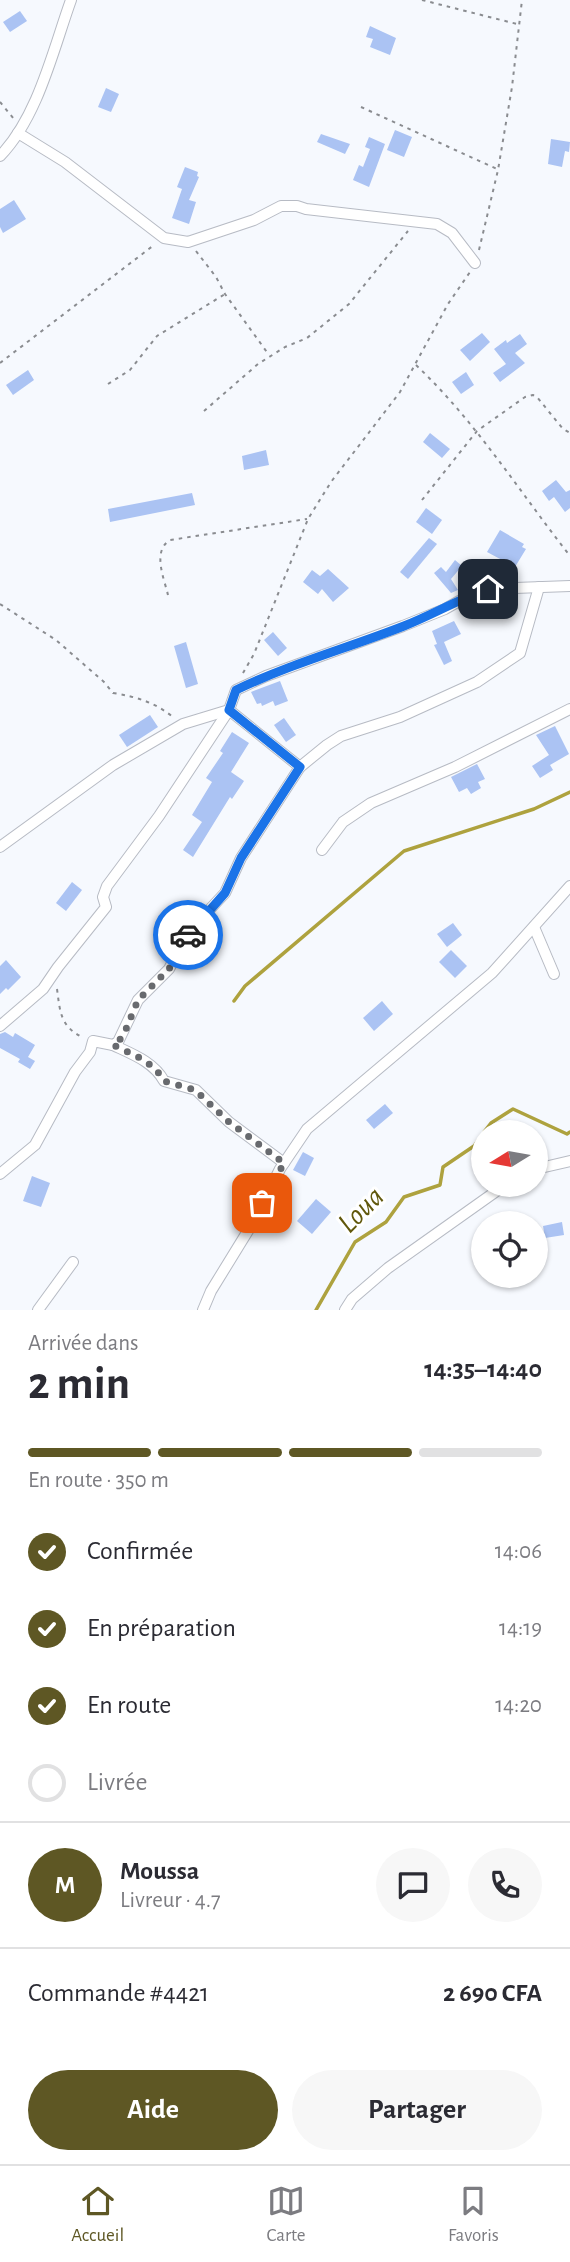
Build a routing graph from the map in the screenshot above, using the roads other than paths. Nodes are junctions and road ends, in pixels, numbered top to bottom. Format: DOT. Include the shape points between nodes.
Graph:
graph roads {
  1 [pos="71,0"];
  2 [pos="20,130"];
  3 [pos="0,156"];
  4 [pos="475,264"];
  5 [pos="570,586"];
  6 [pos="539,587"];
  7 [pos="570,709"];
  8 [pos="229,710"];
  9 [pos="300,767"];
  10 [pos="0,847"];
  11 [pos="322,850"];
  12 [pos="570,886"];
  13 [pos="534,927"];
  14 [pos="554,974"];
  15 [pos="0,1026"];
  16 [pos="113,1045"];
  17 [pos="570,1161"];
  18 [pos="284,1163"];
  19 [pos="548,1166"];
  20 [pos="0,1174"];
  21 [pos="488,1197"];
  22 [pos="73,1262"];
  23 [pos="38,1310"];
  24 [pos="203,1310"];
  25 [pos="345,1310"];
  1 -- 2 [label="street"];
  2 -- 3 [label="street"];
  2 -- 4 [label="street" via="163,238 188,242 281,206 298,206 437,224 461,243"];
  5 -- 6 [label="street"];
  6 -- 8 [label="street" via="488,589 266,676 236,690"];
  6 -- 9 [label="street" via="520,653 477,682 400,717 341,737"];
  7 -- 11 [label="street" via="371,803 343,822"];
  8 -- 9 [label="street"];
  8 -- 10 [label="street" via="183,724 113,765"];
  8 -- 15 [label="street" via="107,886 106,907 43,989"];
  9 -- 16 [label="street" via="241,858 225,893 183,942 169,969 138,1000 124,1034"];
  12 -- 13 [label="street"];
  13 -- 14 [label="street"];
  13 -- 18 [label="street" via="492,973 307,1129"];
  16 -- 18 [label="street" via="152,1065 164,1081 195,1090"];
  16 -- 20 [label="street" via="93,1041 35,1145"];
  17 -- 19 [label="street"];
  18 -- 24 [label="street"];
  21 -- 25 [label="street" via="388,1268"];
  22 -- 23 [label="street"];
}
